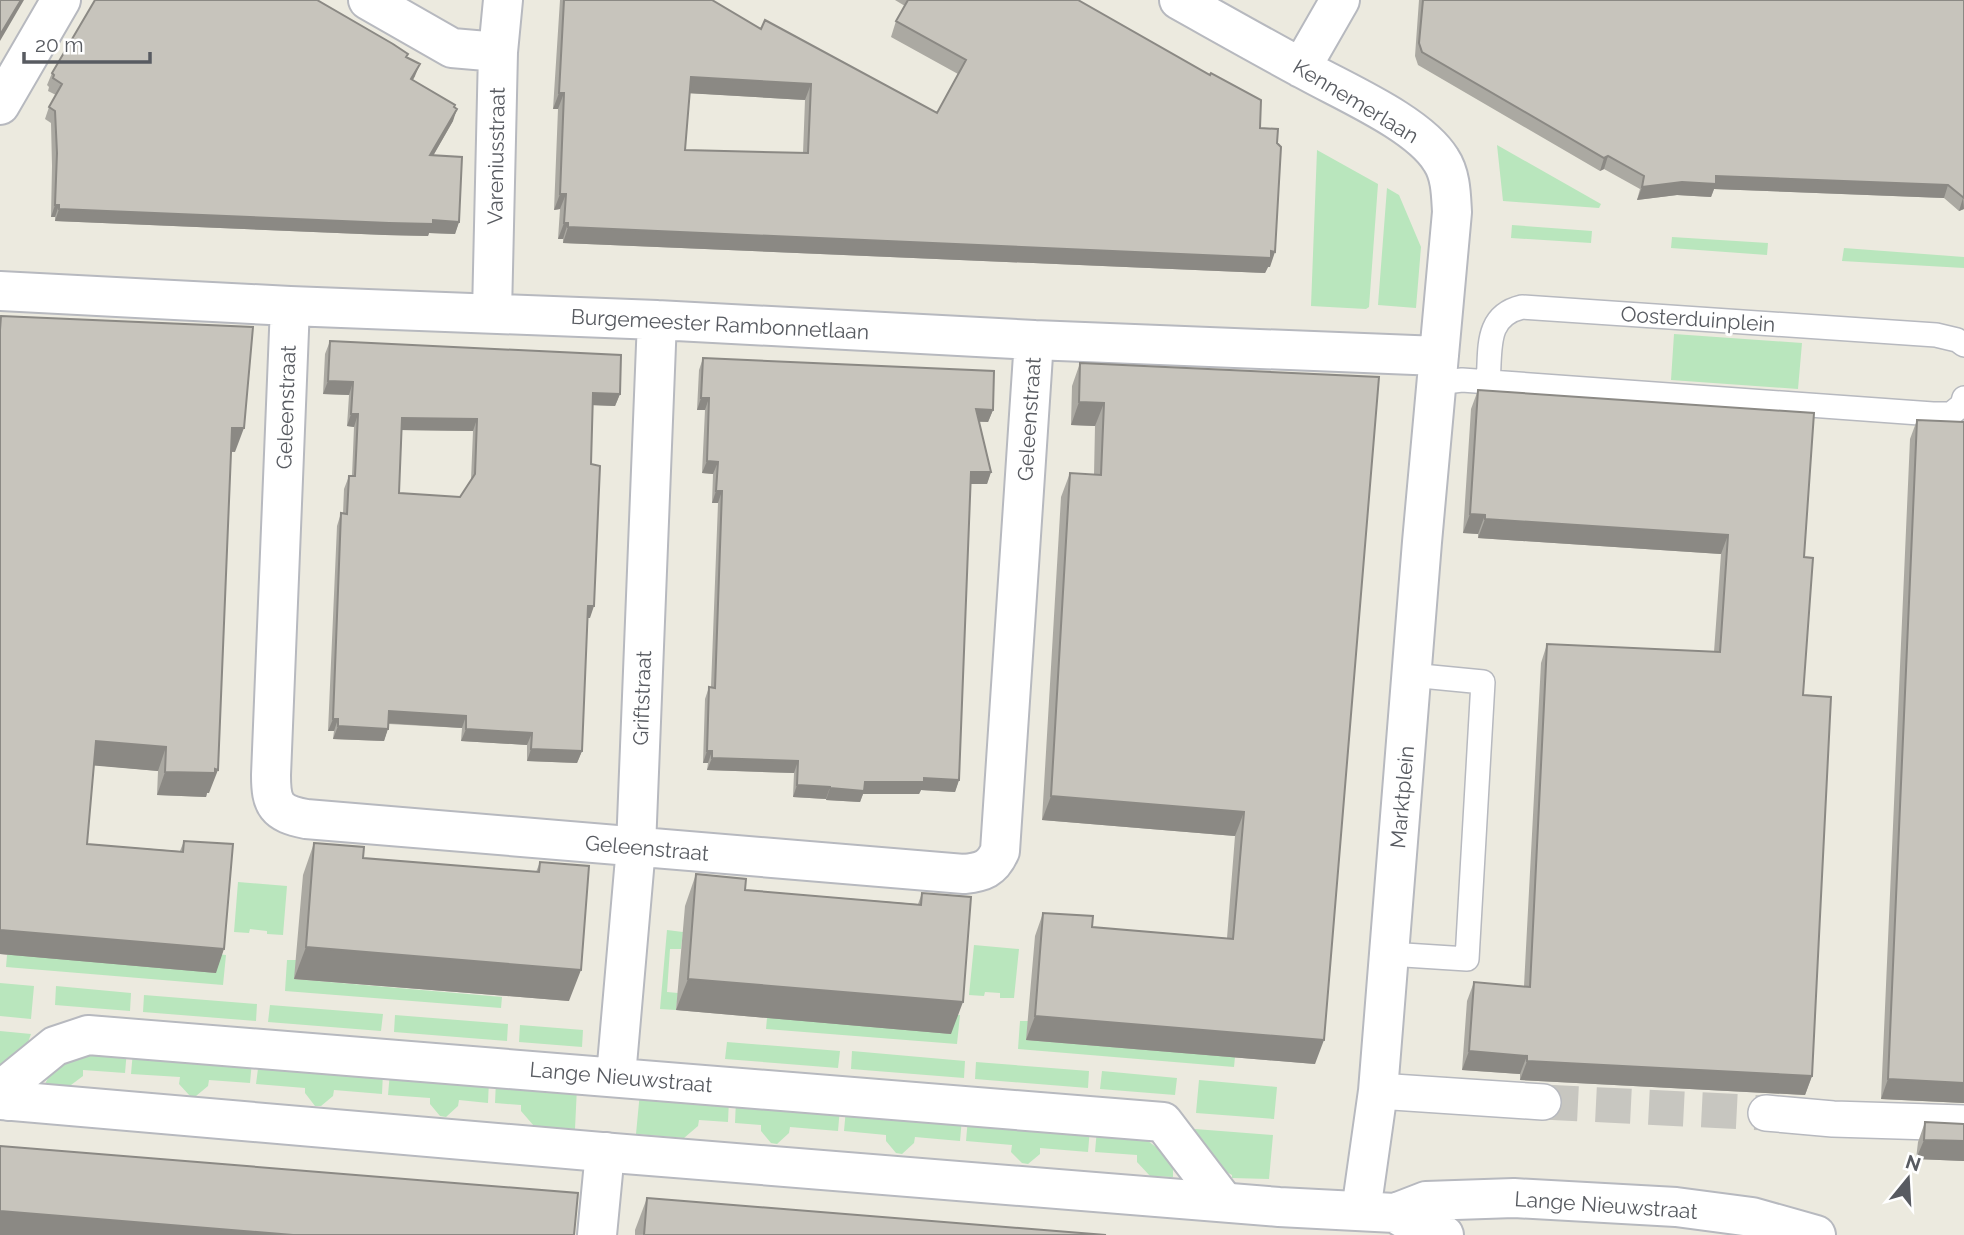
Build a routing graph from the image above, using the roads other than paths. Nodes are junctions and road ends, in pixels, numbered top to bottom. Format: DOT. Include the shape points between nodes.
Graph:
graph roads {
  1 [pos="61,0"];
  2 [pos="368,0"];
  3 [pos="503,0"];
  4 [pos="1179,0"];
  5 [pos="1340,0"];
  6 [pos="498,52"];
  7 [pos="1301,68"];
  8 [pos="0,106"];
  9 [pos="0,292"];
  10 [pos="290,306"];
  11 [pos="492,313"];
  12 [pos="657,320"];
  13 [pos="1034,340"];
  14 [pos="1964,345"];
  15 [pos="1438,369"];
  16 [pos="1488,382"];
  17 [pos="1964,398"];
  18 [pos="1410,676"];
  19 [pos="636,847"];
  20 [pos="1389,954"];
  21 [pos="616,1076"];
  22 [pos="1378,1091"];
  23 [pos="5,1101"];
  24 [pos="1543,1102"];
  25 [pos="1766,1113"];
  26 [pos="1964,1124"];
  27 [pos="605,1152"];
  28 [pos="1224,1202"];
  29 [pos="1372,1220"];
  30 [pos="597,1235"];
  31 [pos="1444,1235"];
  32 [pos="1816,1235"];
  1 -- 8 [label="street"];
  2 -- 6 [label="street" via="452,48"];
  3 -- 6 [label="street, Vareniusstraat"];
  4 -- 7 [label="street, Kennemerlaan"];
  5 -- 7 [label="street"];
  6 -- 11 [label="street, Vareniusstraat"];
  7 -- 15 [label="street, Kennemerlaan" via="1424,139 1442,161 1452,212"];
  9 -- 10 [label="street, Burgemeester Rambonnetlaan"];
  10 -- 11 [label="street, Burgemeester Rambonnetlaan"];
  10 -- 19 [label="street, Geleenstraat" via="271,775 275,807 306,819"];
  11 -- 12 [label="street, Burgemeester Rambonnetlaan"];
  12 -- 13 [label="street, Burgemeester Rambonnetlaan"];
  12 -- 19 [label="street, Griftstraat"];
  13 -- 15 [label="street, Burgemeester Rambonnetlaan"];
  13 -- 19 [label="street, Geleenstraat" via="1002,835 994,865 981,873 964,874"];
  14 -- 16 [label="lane, Oosterduinplein" via="1936,335 1522,307 1501,316 1494,326"];
  15 -- 16 [label="lane" via="1462,380"];
  15 -- 18 [label="street, Marktplein"];
  16 -- 17 [label="lane" via="1933,414 1951,414"];
  18 -- 20 [label="street, Marktplein"];
  18 -- 20 [label="lane" via="1483,682 1467,959"];
  19 -- 21 [label="street, Griftstraat"];
  20 -- 22 [label="street, Marktplein"];
  21 -- 23 [label="street, Lange Nieuwstraat" via="88,1035 55,1045 12,1081"];
  21 -- 28 [label="street, Lange Nieuwstraat" via="1163,1122"];
  22 -- 24 [label="street"];
  22 -- 29 [label="street, Marktplein"];
  23 -- 27 [label="street, Lange Nieuwstraat"];
  25 -- 26 [label="street"];
  27 -- 28 [label="street, Lange Nieuwstraat"];
  27 -- 30 [label="street"];
  28 -- 29 [label="street, Lange Nieuwstraat"];
  29 -- 31 [label="street, Lange Nieuwstraat"];
  29 -- 32 [label="street, Lange Nieuwstraat" via="1426,1200 1514,1198 1676,1207 1752,1217"];
}
